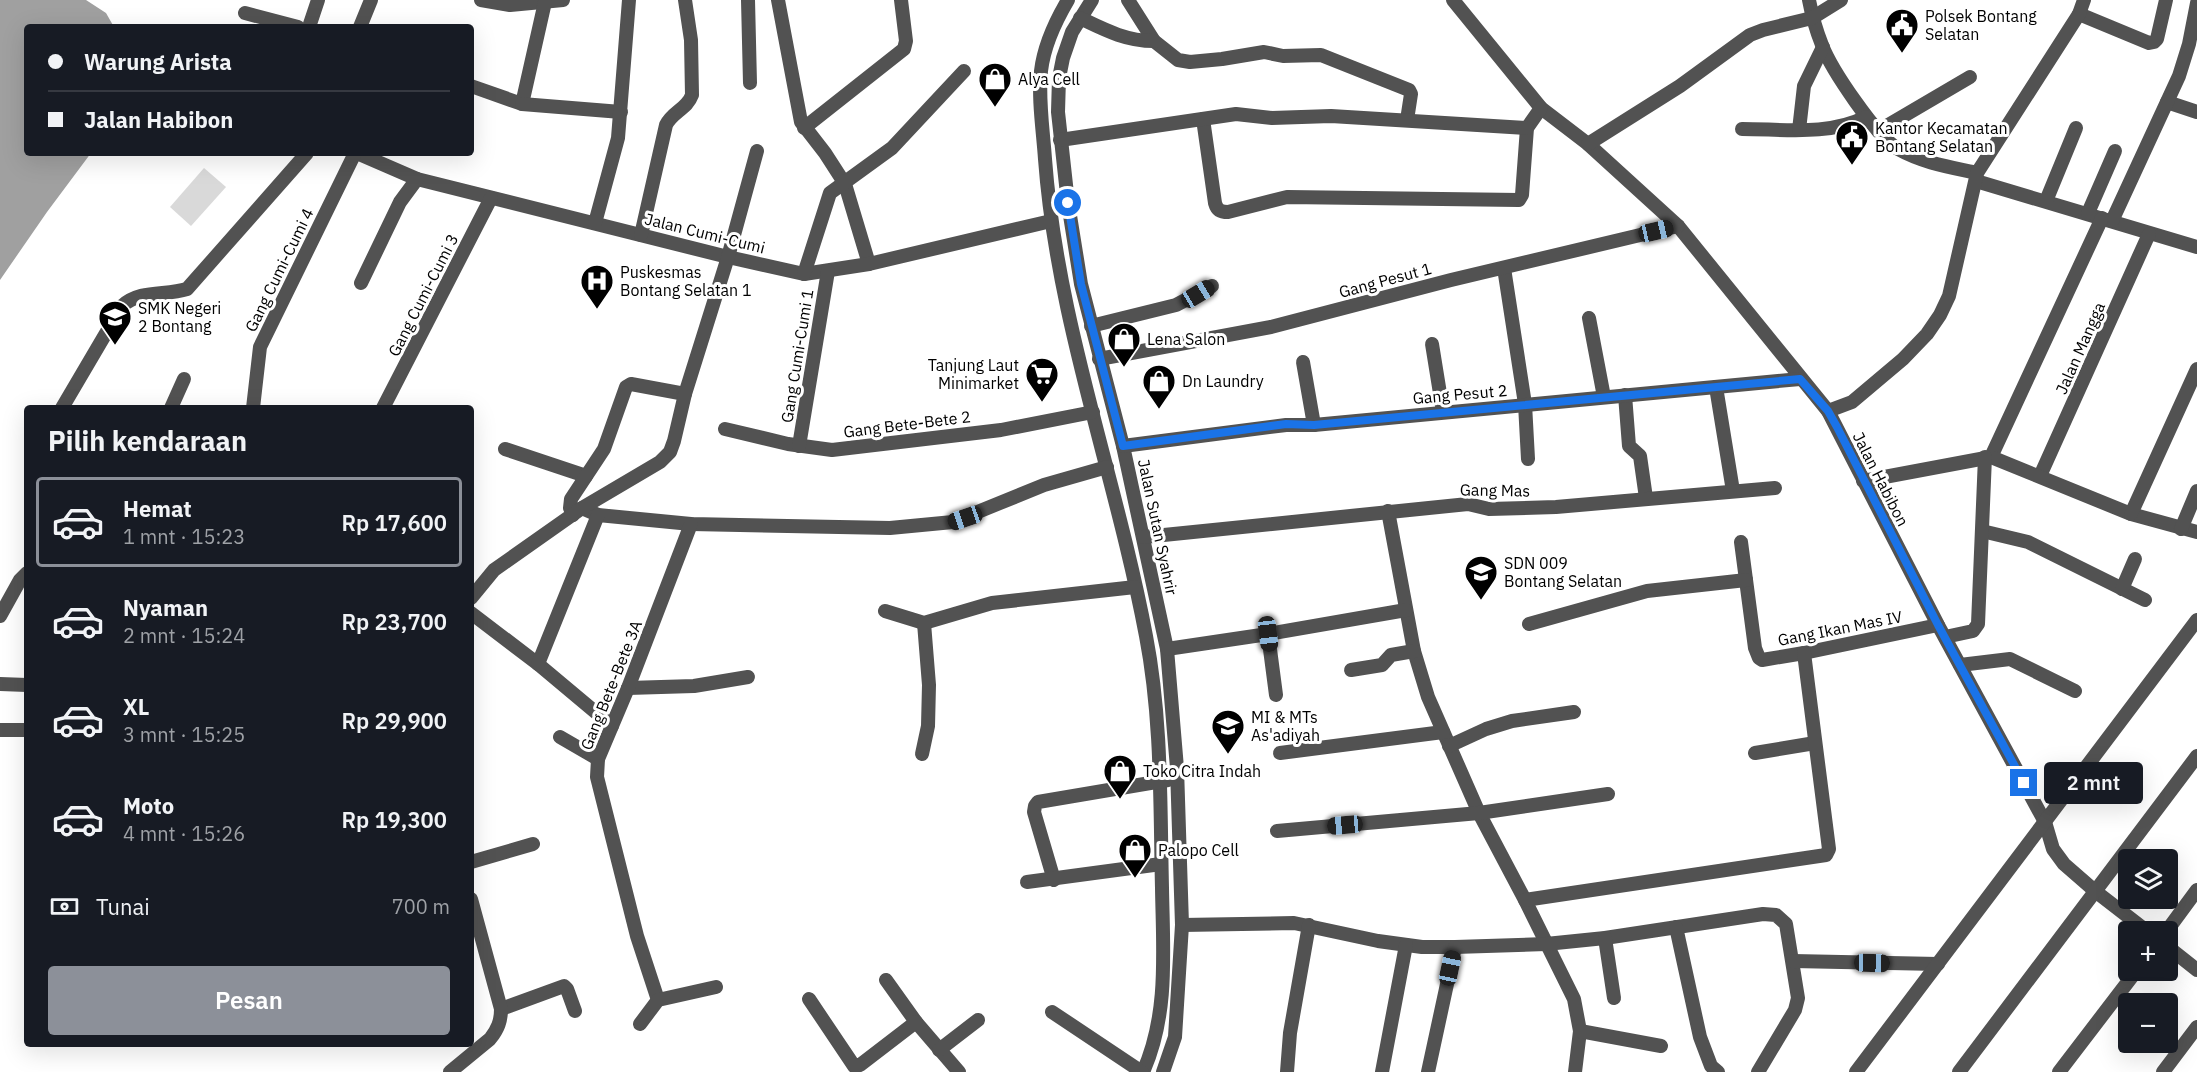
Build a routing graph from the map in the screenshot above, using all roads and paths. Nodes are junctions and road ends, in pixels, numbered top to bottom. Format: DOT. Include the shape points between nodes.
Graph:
graph roads {
  1 [pos="318,0"];
  2 [pos="371,0"];
  3 [pos="481,0"];
  4 [pos="563,0"];
  5 [pos="629,0"];
  6 [pos="685,0"];
  7 [pos="748,0"];
  8 [pos="778,0"];
  9 [pos="901,0"];
  10 [pos="1068,0"];
  11 [pos="1092,0"];
  12 [pos="1128,0"];
  13 [pos="1453,0"];
  14 [pos="1809,0"];
  15 [pos="1841,0"];
  16 [pos="2084,0"];
  17 [pos="2166,0"];
  18 [pos="527,2"];
  19 [pos="545,2"];
  20 [pos="2197,3"];
  21 [pos="246,13"];
  22 [pos="2079,14"];
  23 [pos="1080,18"];
  24 [pos="1812,18"];
  25 [pos="287,24"];
  26 [pos="310,24"];
  27 [pos="361,24"];
  28 [pos="1154,41"];
  29 [pos="1823,47"];
  30 [pos="964,71"];
  31 [pos="1970,77"];
  32 [pos="750,83"];
  33 [pos="474,87"];
  34 [pos="2166,102"];
  35 [pos="522,104"];
  36 [pos="1541,108"];
  37 [pos="621,112"];
  38 [pos="2197,112"];
  39 [pos="1866,117"];
  40 [pos="1203,119"];
  41 [pos="1407,120"];
  42 [pos="804,128"];
  43 [pos="1527,128"];
  44 [pos="2076,128"];
  45 [pos="1742,129"];
  46 [pos="1799,129"];
  47 [pos="1878,131"];
  48 [pos="1060,140"];
  49 [pos="1588,144"];
  50 [pos="757,151"];
  51 [pos="2115,152"];
  52 [pos="304,156"];
  53 [pos="355,156"];
  54 [pos="363,156"];
  55 [pos="1976,177"];
  56 [pos="417,179"];
  57 [pos="845,184"];
  58 [pos="491,198"];
  59 [pos="2046,201"];
  60 [pos="1068,203"];
  61 [pos="1048,206"];
  62 [pos="2088,213"];
  63 [pos="2107,220"];
  64 [pos="595,223"];
  65 [pos="1678,226"];
  66 [pos="1052,228"];
  67 [pos="1073,232"];
  68 [pos="2149,234"];
  69 [pos="642,235"];
  70 [pos="2197,247"];
  71 [pos="729,257"];
  72 [pos="869,264"];
  73 [pos="1504,268"];
  74 [pos="828,271"];
  75 [pos="804,274"];
  76 [pos="361,283"];
  77 [pos="1212,286"];
  78 [pos="1589,318"];
  79 [pos="1091,326"];
  80 [pos="1432,345"];
  81 [pos="1099,359"];
  82 [pos="1303,362"];
  83 [pos="2197,369"];
  84 [pos="184,379"];
  85 [pos="1800,379"];
  86 [pos="1716,387"];
  87 [pos="685,394"];
  88 [pos="1625,395"];
  89 [pos="1604,397"];
  90 [pos="1525,404"];
  91 [pos="64,405"];
  92 [pos="172,405"];
  93 [pos="253,405"];
  94 [pos="385,405"];
  95 [pos="1443,411"];
  96 [pos="1828,411"];
  97 [pos="1094,412"];
  98 [pos="1314,425"];
  99 [pos="724,429"];
  100 [pos="799,446"];
  101 [pos="1123,446"];
  102 [pos="505,449"];
  103 [pos="1988,457"];
  104 [pos="1528,459"];
  105 [pos="1107,467"];
  106 [pos="586,476"];
  107 [pos="2040,476"];
  108 [pos="1863,481"];
  109 [pos="1775,488"];
  110 [pos="1733,491"];
  111 [pos="2197,491"];
  112 [pos="1646,498"];
  113 [pos="1388,511"];
  114 [pos="577,512"];
  115 [pos="2131,514"];
  116 [pos="598,515"];
  117 [pos="691,524"];
  118 [pos="2181,528"];
  119 [pos="1982,531"];
  120 [pos="2197,532"];
  121 [pos="1144,537"];
  122 [pos="1741,542"];
  123 [pos="2135,559"];
  124 [pos="24,576"];
  125 [pos="1746,580"];
  126 [pos="1135,587"];
  127 [pos="2122,589"];
  128 [pos="474,594"];
  129 [pos="2145,600"];
  130 [pos="1406,610"];
  131 [pos="885,611"];
  132 [pos="0,616"];
  133 [pos="474,616"];
  134 [pos="2197,620"];
  135 [pos="924,622"];
  136 [pos="1529,624"];
  137 [pos="1942,631"];
  138 [pos="1268,634"];
  139 [pos="1167,649"];
  140 [pos="1414,651"];
  141 [pos="1804,653"];
  142 [pos="538,663"];
  143 [pos="1960,665"];
  144 [pos="1351,670"];
  145 [pos="748,677"];
  146 [pos="0,684"];
  147 [pos="24,684"];
  148 [pos="628,688"];
  149 [pos="2075,691"];
  150 [pos="1276,695"];
  151 [pos="1574,712"];
  152 [pos="612,726"];
  153 [pos="0,730"];
  154 [pos="24,730"];
  155 [pos="1443,732"];
  156 [pos="560,737"];
  157 [pos="1815,743"];
  158 [pos="1449,746"];
  159 [pos="1280,753"];
  160 [pos="1755,753"];
  161 [pos="922,754"];
  162 [pos="2197,756"];
  163 [pos="598,759"];
  164 [pos="1178,779"];
  165 [pos="1160,780"];
  166 [pos="1608,794"];
  167 [pos="1479,813"];
  168 [pos="2046,822"];
  169 [pos="1277,831"];
  170 [pos="533,844"];
  171 [pos="474,861"];
  172 [pos="1161,864"];
  173 [pos="1054,880"];
  174 [pos="1027,882"];
  175 [pos="2197,890"];
  176 [pos="2095,891"];
  177 [pos="1525,900"];
  178 [pos="474,910"];
  179 [pos="2134,921"];
  180 [pos="2174,921"];
  181 [pos="1182,925"];
  182 [pos="1309,925"];
  183 [pos="1676,927"];
  184 [pos="1605,938"];
  185 [pos="1546,944"];
  186 [pos="1406,945"];
  187 [pos="1455,947"];
  188 [pos="2178,955"];
  189 [pos="1793,961"];
  190 [pos="1938,964"];
  191 [pos="2197,970"];
  192 [pos="886,980"];
  193 [pos="2129,981"];
  194 [pos="716,987"];
  195 [pos="1614,998"];
  196 [pos="809,999"];
  197 [pos="658,1000"];
  198 [pos="501,1009"];
  199 [pos="575,1011"];
  200 [pos="1052,1012"];
  201 [pos="978,1020"];
  202 [pos="916,1022"];
  203 [pos="640,1024"];
  204 [pos="2197,1027"];
  205 [pos="1580,1031"];
  206 [pos="1661,1046"];
  207 [pos="939,1050"];
  208 [pos="450,1072"];
  209 [pos="959,1072"];
  210 [pos="1143,1072"];
  211 [pos="1163,1072"];
  212 [pos="1287,1072"];
  213 [pos="1382,1072"];
  214 [pos="1428,1072"];
  215 [pos="1575,1072"];
  216 [pos="1718,1072"];
  217 [pos="1758,1072"];
  218 [pos="1856,1072"];
  219 [pos="1959,1072"];
  220 [pos="2059,1072"];
  221 [pos="2163,1072"];
  1 -- 26 [label="street"];
  2 -- 27 [label="street"];
  3 -- 18 [label="street" via="498,4"];
  4 -- 19 [label="street"];
  5 -- 37 [label="street"];
  6 -- 69 [label="street" via="691,39 692,95 666,125"];
  7 -- 32 [label="street"];
  8 -- 42 [label="street"];
  9 -- 42 [label="street" via="904,49"];
  10 -- 61 [label="street" via="1045,47 1041,72"];
  11 -- 23 [label="street, Jalan Sutan Syahrir"];
  12 -- 28 [label="street"];
  13 -- 36 [label="street, Jalan Habibon"];
  14 -- 24 [label="street"];
  15 -- 24 [label="street"];
  16 -- 22 [label="street"];
  17 -- 22 [label="street" via="2157,39 2149,43"];
  18 -- 19 [label="street"];
  19 -- 35 [label="street"];
  20 -- 34 [label="street" via="2187,53"];
  21 -- 25 [label="street"];
  22 -- 55 [label="street"];
  23 -- 28 [label="street" via="1121,37"];
  23 -- 48 [label="street, Jalan Sutan Syahrir" via="1059,78"];
  24 -- 29 [label="street"];
  24 -- 49 [label="street" via="1750,35 1680,86"];
  28 -- 41 [label="street" via="1174,58 1190,62 1264,52 1321,54 1409,90"];
  29 -- 39 [label="street"];
  29 -- 46 [label="street" via="1804,86"];
  30 -- 57 [label="street" via="903,138"];
  31 -- 47 [label="street"];
  33 -- 35 [label="street"];
  34 -- 38 [label="street"];
  34 -- 63 [label="street"];
  35 -- 37 [label="street"];
  36 -- 43 [label="street"];
  36 -- 49 [label="street, Jalan Habibon"];
  37 -- 64 [label="street" via="618,138"];
  39 -- 46 [label="street" via="1832,129"];
  39 -- 47 [label="street"];
  40 -- 41 [label="street" via="1236,114"];
  40 -- 43 [label="street" via="1215,203 1221,212 1287,197 1519,200"];
  40 -- 48 [label="street"];
  41 -- 43 [label="street"];
  42 -- 57 [label="street"];
  44 -- 59 [label="street"];
  45 -- 46 [label="street"];
  47 -- 55 [label="street" via="1895,147 1925,162"];
  48 -- 60 [label="street, Jalan Sutan Syahrir"];
  49 -- 65 [label="street, Jalan Habibon"];
  50 -- 71 [label="street"];
  51 -- 62 [label="street"];
  52 -- 91 [label="street" via="187,289 140,295 122,306"];
  53 -- 93 [label="street, Gang Cumi-Cumi 4" via="260,347"];
  54 -- 56 [label="street, Jalan Cumi-Cumi"];
  55 -- 59 [label="street"];
  55 -- 96 [label="street" via="1949,296 1940,315 1903,359 1852,402"];
  56 -- 58 [label="street, Jalan Cumi-Cumi"];
  56 -- 76 [label="street" via="400,202"];
  57 -- 72 [label="street"];
  57 -- 75 [label="street" via="828,197"];
  58 -- 64 [label="street, Jalan Cumi-Cumi"];
  58 -- 94 [label="street, Gang Cumi-Cumi 3"];
  59 -- 62 [label="street"];
  60 -- 61 [label="street"];
  60 -- 67 [label="street, Jalan Sutan Syahrir"];
  61 -- 66 [label="street"];
  62 -- 63 [label="street"];
  63 -- 68 [label="street"];
  63 -- 103 [label="street"];
  64 -- 69 [label="street, Jalan Cumi-Cumi"];
  65 -- 73 [label="street, Gang Pesut 1"];
  65 -- 85 [label="street, Jalan Habibon"];
  66 -- 67 [label="street, Jalan Cumi-Cumi"];
  66 -- 72 [label="street, Jalan Cumi-Cumi"];
  66 -- 97 [label="street" via="1062,291"];
  67 -- 79 [label="street, Jalan Sutan Syahrir"];
  68 -- 70 [label="street"];
  68 -- 107 [label="street, Jalan Mangga"];
  69 -- 71 [label="street, Jalan Cumi-Cumi"];
  71 -- 75 [label="street, Jalan Cumi-Cumi"];
  71 -- 87 [label="street"];
  72 -- 74 [label="street, Jalan Cumi-Cumi"];
  73 -- 81 [label="street, Gang Pesut 1" via="1271,327"];
  73 -- 90 [label="street"];
  74 -- 75 [label="street, Jalan Cumi-Cumi"];
  74 -- 100 [label="street, Gang Cumi-Cumi 1"];
  77 -- 79 [label="street" via="1176,305"];
  78 -- 89 [label="street"];
  79 -- 81 [label="street, Jalan Sutan Syahrir"];
  80 -- 95 [label="street"];
  81 -- 101 [label="street, Jalan Sutan Syahrir"];
  82 -- 98 [label="street"];
  83 -- 115 [label="street"];
  84 -- 92 [label="street"];
  85 -- 86 [label="street, Gang Pesut 2"];
  85 -- 96 [label="street, Jalan Habibon"];
  86 -- 88 [label="street, Gang Pesut 2"];
  86 -- 110 [label="street"];
  87 -- 106 [label="street" via="628,385 604,449"];
  87 -- 114 [label="street" via="670,452"];
  88 -- 89 [label="street, Gang Pesut 2"];
  88 -- 112 [label="street" via="1629,446 1640,456"];
  89 -- 90 [label="street, Gang Pesut 2"];
  90 -- 95 [label="street, Gang Pesut 2"];
  90 -- 104 [label="street"];
  95 -- 98 [label="street, Gang Pesut 2"];
  96 -- 108 [label="street, Jalan Habibon"];
  97 -- 100 [label="street, Gang Bete-Bete 2" via="1001,430 832,450"];
  97 -- 105 [label="street"];
  98 -- 101 [label="street, Gang Pesut 2" via="1286,424"];
  99 -- 100 [label="street, Gang Bete-Bete 2"];
  101 -- 121 [label="street, Jalan Sutan Syahrir"];
  102 -- 106 [label="street"];
  103 -- 107 [label="street"];
  103 -- 108 [label="street"];
  103 -- 119 [label="street"];
  105 -- 117 [label="street" via="1044,485 953,522 890,528"];
  105 -- 126 [label="street"];
  106 -- 114 [label="street" via="571,500 570,508"];
  107 -- 115 [label="street"];
  108 -- 137 [label="street, Jalan Habibon"];
  109 -- 110 [label="street, Gang Mas"];
  110 -- 112 [label="street, Gang Mas"];
  111 -- 118 [label="street"];
  112 -- 113 [label="street, Gang Mas" via="1556,507 1489,509 1468,504"];
  113 -- 121 [label="street, Gang Mas"];
  113 -- 130 [label="street"];
  114 -- 116 [label="street"];
  114 -- 128 [label="street" via="494,570"];
  115 -- 118 [label="street"];
  116 -- 117 [label="street"];
  116 -- 142 [label="street"];
  117 -- 148 [label="street, Gang Bete-Bete 3A"];
  118 -- 120 [label="street"];
  119 -- 127 [label="street" via="2028,542"];
  119 -- 137 [label="street, Gang Ikan Mas IV" via="1977,627 1973,631"];
  121 -- 139 [label="street, Jalan Sutan Syahrir"];
  122 -- 125 [label="street, Gang Ikan Mas IV"];
  123 -- 127 [label="street"];
  124 -- 132 [label="street"];
  125 -- 136 [label="street" via="1647,591"];
  125 -- 141 [label="street, Gang Ikan Mas IV" via="1759,658"];
  126 -- 135 [label="street" via="992,603"];
  126 -- 165 [label="street" via="1154,682"];
  127 -- 129 [label="street"];
  130 -- 138 [label="street"];
  130 -- 140 [label="street"];
  131 -- 135 [label="street"];
  133 -- 142 [label="street"];
  134 -- 168 [label="street"];
  135 -- 161 [label="street" via="928,726"];
  137 -- 141 [label="street, Gang Ikan Mas IV"];
  137 -- 143 [label="street, Jalan Habibon"];
  138 -- 139 [label="street"];
  138 -- 150 [label="street"];
  139 -- 164 [label="street, Jalan Sutan Syahrir"];
  140 -- 144 [label="street" via="1391,655 1382,665"];
  140 -- 155 [label="street"];
  141 -- 157 [label="street"];
  142 -- 152 [label="street"];
  143 -- 149 [label="street" via="2010,659"];
  143 -- 168 [label="street, Jalan Habibon"];
  145 -- 148 [label="street" via="694,686"];
  146 -- 147 [label="street"];
  148 -- 152 [label="street, Gang Bete-Bete 3A"];
  151 -- 158 [label="street" via="1512,721"];
  152 -- 163 [label="street, Gang Bete-Bete 3A"];
  153 -- 154 [label="street"];
  155 -- 158 [label="street"];
  155 -- 159 [label="street"];
  156 -- 163 [label="street"];
  157 -- 160 [label="street"];
  157 -- 177 [label="street" via="1829,849 1826,855"];
  158 -- 167 [label="street"];
  162 -- 176 [label="street"];
  163 -- 197 [label="street, Gang Bete-Bete 3A" via="597,777"];
  164 -- 165 [label="street"];
  164 -- 181 [label="street, Jalan Sutan Syahrir"];
  165 -- 172 [label="street"];
  165 -- 173 [label="street" via="1038,802 1034,812"];
  166 -- 167 [label="street"];
  167 -- 169 [label="street"];
  167 -- 177 [label="street"];
  168 -- 176 [label="street, Jalan Habibon" via="2058,856"];
  168 -- 190 [label="street"];
  170 -- 171 [label="street"];
  172 -- 173 [label="street"];
  172 -- 210 [label="street" via="1164,982 1160,1021"];
  173 -- 174 [label="street"];
  175 -- 180 [label="street"];
  176 -- 179 [label="street, Jalan Habibon"];
  176 -- 219 [label="street"];
  177 -- 185 [label="street"];
  178 -- 198 [label="street"];
  181 -- 182 [label="street"];
  181 -- 211 [label="street, Jalan Sutan Syahrir" via="1175,1037"];
  182 -- 186 [label="street"];
  182 -- 212 [label="street"];
  183 -- 184 [label="street"];
  183 -- 189 [label="street" via="1770,913 1786,924"];
  183 -- 216 [label="street" via="1700,1037 1711,1066"];
  184 -- 185 [label="street"];
  184 -- 195 [label="street"];
  185 -- 187 [label="street"];
  185 -- 205 [label="street" via="1574,999"];
  186 -- 187 [label="street"];
  186 -- 213 [label="street"];
  187 -- 214 [label="street"];
  188 -- 191 [label="street"];
  189 -- 190 [label="street"];
  189 -- 217 [label="street" via="1798,998 1795,1010"];
  190 -- 218 [label="street"];
  192 -- 202 [label="street"];
  193 -- 220 [label="street"];
  194 -- 197 [label="street"];
  196 -- 202 [label="street" via="854,1066"];
  197 -- 203 [label="street"];
  198 -- 199 [label="street" via="564,986"];
  198 -- 208 [label="street" via="495,1032"];
  200 -- 210 [label="street"];
  201 -- 207 [label="street"];
  202 -- 207 [label="street"];
  204 -- 221 [label="street"];
  205 -- 206 [label="street"];
  205 -- 215 [label="street"];
  207 -- 209 [label="street"];
}
